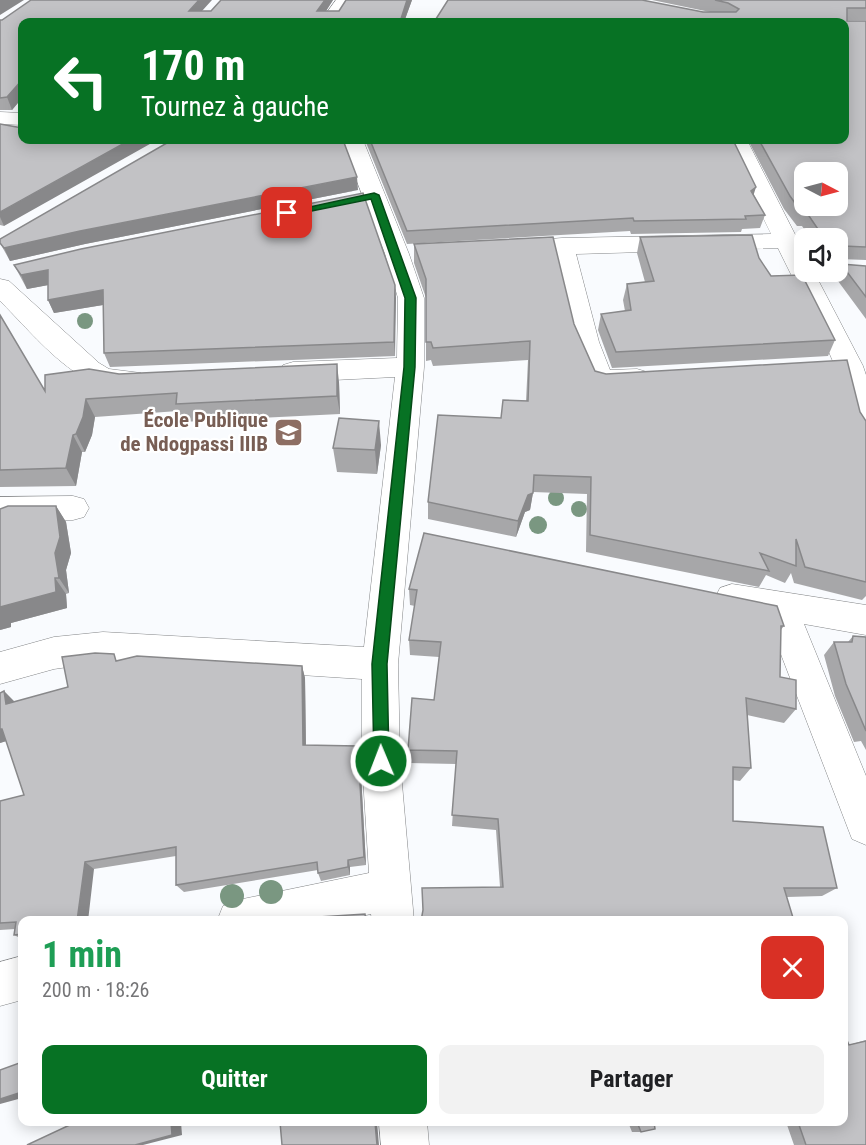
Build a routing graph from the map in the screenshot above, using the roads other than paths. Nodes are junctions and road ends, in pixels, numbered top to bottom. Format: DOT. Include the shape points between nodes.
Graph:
graph roads {
  1 [pos="345,0"];
  2 [pos="333,18"];
  3 [pos="0,118"];
  4 [pos="18,119"];
  5 [pos="353,144"];
  6 [pos="738,144"];
  7 [pos="785,241"];
  8 [pos="562,246"];
  9 [pos="491,249"];
  10 [pos="794,256"];
  11 [pos="4,277"];
  12 [pos="806,282"];
  13 [pos="410,367"];
  14 [pos="268,374"];
  15 [pos="666,378"];
  16 [pos="162,379"];
  17 [pos="866,429"];
  18 [pos="73,508"];
  19 [pos="0,509"];
  20 [pos="698,591"];
  21 [pos="780,608"];
  22 [pos="866,620"];
  23 [pos="380,664"];
  24 [pos="0,668"];
  25 [pos="866,825"];
  26 [pos="392,905"];
  27 [pos="286,916"];
  28 [pos="18,979"];
  29 [pos="0,984"];
  30 [pos="404,1126"];
  31 [pos="405,1145"];
  1 -- 2 [label="street"];
  3 -- 4 [label="street"];
  5 -- 13 [label="street" via="363,198 409,254"];
  6 -- 7 [label="street"];
  7 -- 8 [label="street"];
  7 -- 10 [label="street"];
  8 -- 9 [label="street"];
  8 -- 15 [label="street" via="586,342 599,376 609,381"];
  11 -- 16 [label="street" via="89,370 105,378"];
  12 -- 17 [label="street" via="837,366 858,391"];
  13 -- 14 [label="street"];
  13 -- 23 [label="street" via="407,531"];
  18 -- 19 [label="street"];
  20 -- 21 [label="street"];
  21 -- 22 [label="street"];
  21 -- 25 [label="street"];
  23 -- 24 [label="street" via="103,647 54,652"];
  23 -- 26 [label="street" via="381,761"];
  26 -- 27 [label="street"];
  28 -- 29 [label="street"];
  30 -- 31 [label="street"];
}
